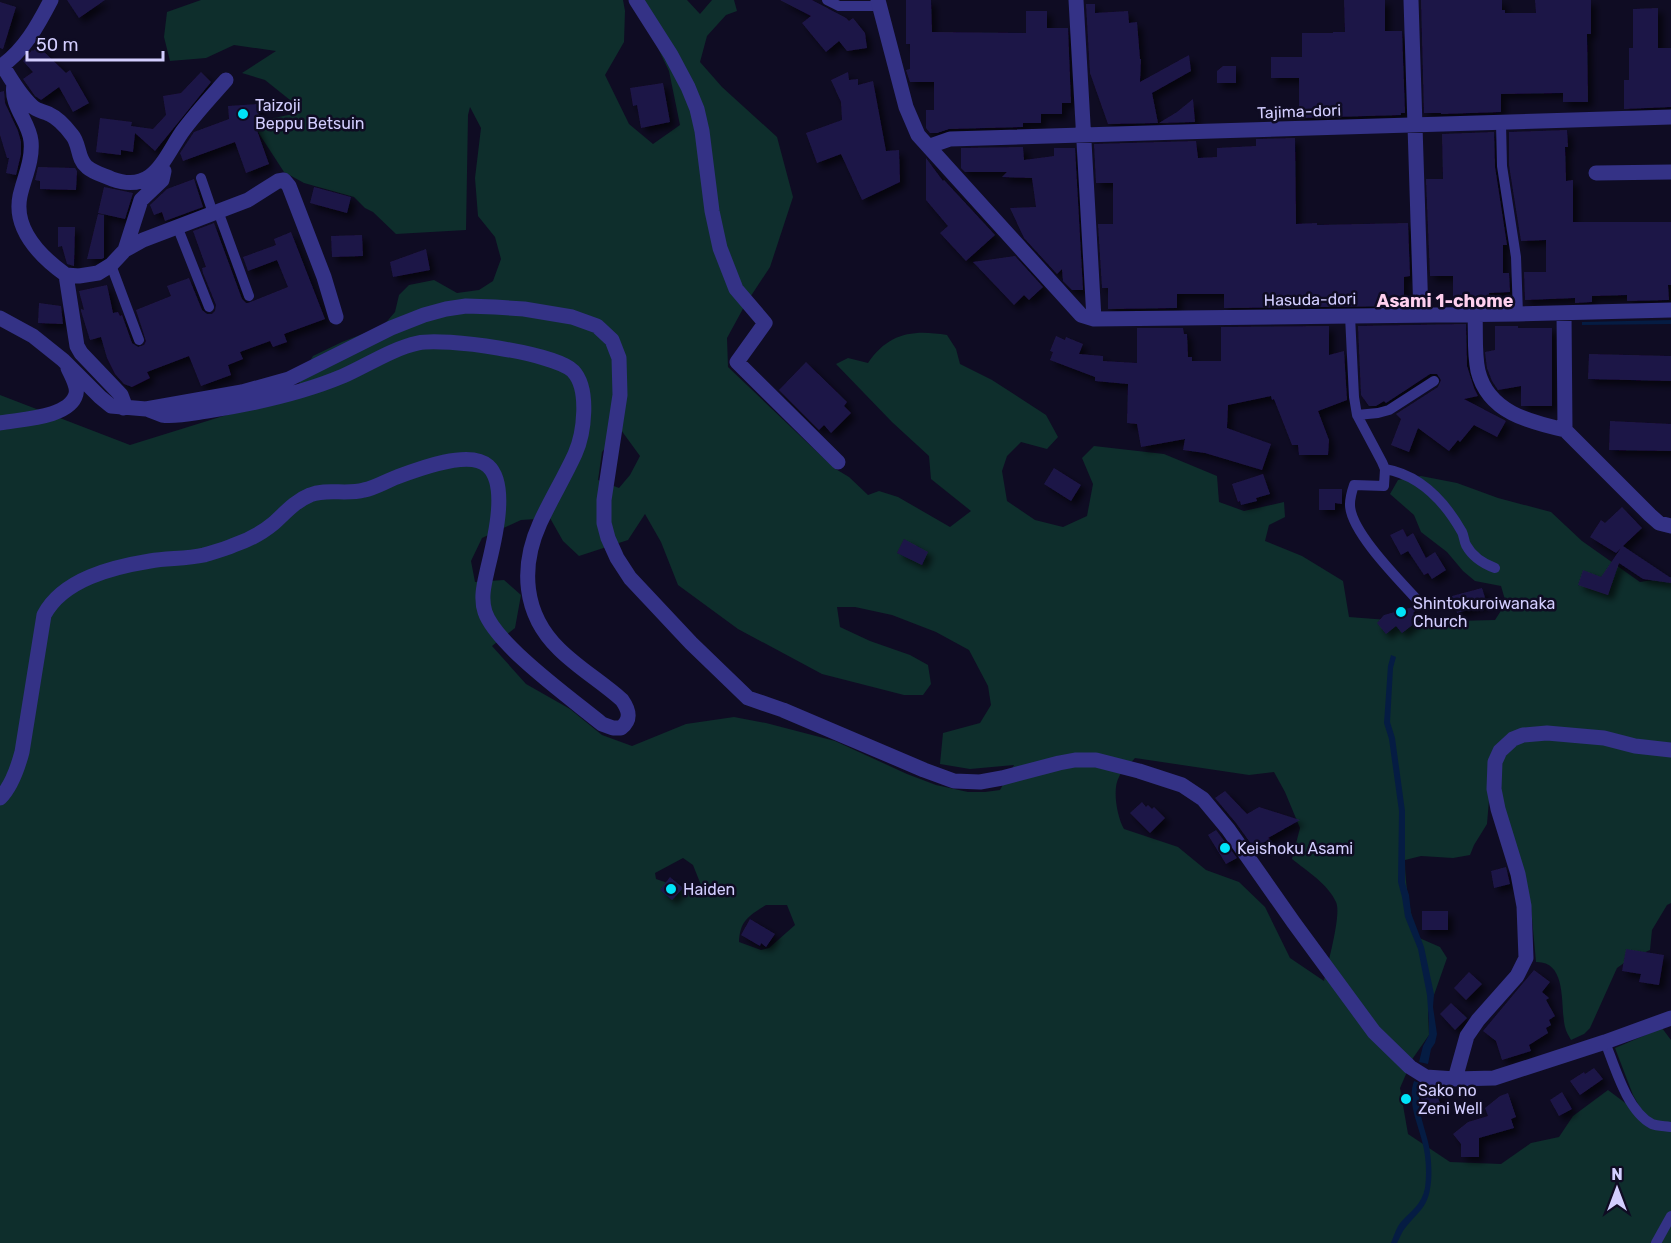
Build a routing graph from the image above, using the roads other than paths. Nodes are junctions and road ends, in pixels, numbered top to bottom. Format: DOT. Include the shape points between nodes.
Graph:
graph roads {
  1 [pos="51,0"];
  2 [pos="636,0"];
  3 [pos="827,0"];
  4 [pos="1076,0"];
  5 [pos="1411,0"];
  6 [pos="879,3"];
  7 [pos="1,67"];
  8 [pos="226,80"];
  9 [pos="14,84"];
  10 [pos="1671,117"];
  11 [pos="1502,123"];
  12 [pos="1415,125"];
  13 [pos="1085,135"];
  14 [pos="930,146"];
  15 [pos="162,163"];
  16 [pos="1671,172"];
  17 [pos="1596,173"];
  18 [pos="201,178"];
  19 [pos="216,212"];
  20 [pos="177,226"];
  21 [pos="125,250"];
  22 [pos="111,265"];
  23 [pos="66,275"];
  24 [pos="249,296"];
  25 [pos="209,307"];
  26 [pos="1671,310"];
  27 [pos="1563,313"];
  28 [pos="1518,314"];
  29 [pos="1421,315"];
  30 [pos="1475,315"];
  31 [pos="1350,316"];
  32 [pos="336,317"];
  33 [pos="0,318"];
  34 [pos="1094,319"];
  35 [pos="139,340"];
  36 [pos="63,360"];
  37 [pos="1434,381"];
  38 [pos="123,408"];
  39 [pos="146,409"];
  40 [pos="1358,415"];
  41 [pos="0,423"];
  42 [pos="1565,430"];
  43 [pos="838,462"];
  44 [pos="1385,469"];
  45 [pos="1671,526"];
  46 [pos="1495,568"];
  47 [pos="1422,605"];
  48 [pos="1671,750"];
  49 [pos="0,798"];
  50 [pos="1671,1018"];
  51 [pos="1605,1042"];
  52 [pos="1455,1079"];
  53 [pos="1671,1127"];
  54 [pos="1671,1216"];
  55 [pos="1656,1243"];
  1 -- 7 [label="street" via="30,37"];
  2 -- 43 [label="street" via="671,55 697,109 720,248 736,289 765,323 737,362"];
  3 -- 6 [label="lane" via="839,6"];
  4 -- 13 [label="street"];
  5 -- 12 [label="street"];
  6 -- 14 [label="street" via="906,107 918,135"];
  7 -- 9 [label="street"];
  8 -- 15 [label="street"];
  9 -- 15 [label="street" via="32,106 56,118 75,137 81,160 97,173 132,183 150,178"];
  9 -- 23 [label="street" via="15,101 31,138 20,198 21,225 28,239"];
  10 -- 11 [label="street, Tajima-dori"];
  11 -- 12 [label="street, Tajima-dori"];
  11 -- 28 [label="lane"];
  12 -- 13 [label="street, Tajima-dori"];
  12 -- 29 [label="street"];
  13 -- 14 [label="street, Tajima-dori" via="950,139"];
  13 -- 34 [label="street"];
  14 -- 34 [label="street" via="1081,315"];
  15 -- 21 [label="street" via="162,180 141,200"];
  16 -- 17 [label="street"];
  18 -- 19 [label="lane"];
  19 -- 20 [label="street"];
  19 -- 24 [label="lane"];
  19 -- 32 [label="street" via="284,180"];
  20 -- 21 [label="street"];
  20 -- 25 [label="lane"];
  21 -- 22 [label="street"];
  22 -- 23 [label="street" via="98,273"];
  22 -- 35 [label="lane"];
  23 -- 38 [label="street" via="77,346 121,395"];
  26 -- 27 [label="street, Hasuda-dori"];
  27 -- 28 [label="street, Hasuda-dori"];
  27 -- 42 [label="street"];
  28 -- 30 [label="street, Hasuda-dori"];
  29 -- 30 [label="street, Hasuda-dori"];
  29 -- 31 [label="street, Hasuda-dori"];
  30 -- 42 [label="street" via="1478,370 1483,386 1497,403 1521,419"];
  31 -- 34 [label="street, Hasuda-dori"];
  31 -- 40 [label="lane"];
  33 -- 36 [label="street" via="33,336"];
  36 -- 38 [label="street" via="111,406"];
  36 -- 41 [label="street" via="74,379 73,401 61,411"];
  37 -- 40 [label="lane" via="1389,410"];
  38 -- 39 [label="street"];
  39 -- 49 [label="street" via="163,415 184,415 276,398 342,376 418,343 500,349 552,361 572,370 581,387 582,431 536,534 527,583 537,620 548,638 622,700 628,708 626,724 613,728 602,724 521,657 489,622 483,594 497,520 497,483 486,464 465,459 411,472 361,491 311,495 265,530 233,546 204,555 152,560 103,572 65,591 44,615 22,752"];
  39 -- 52 [label="street" via="242,392 289,379 391,328 446,309 524,309 572,317 597,326 612,340 620,369 620,395 604,500 608,538 630,578 748,698 954,781 980,782 1059,763 1096,760 1182,785 1203,799 1228,829 1374,1032 1426,1077"];
  40 -- 44 [label="lane"];
  42 -- 45 [label="street" via="1650,515"];
  44 -- 46 [label="lane" via="1408,476 1442,501 1467,547"];
  44 -- 47 [label="lane" via="1384,486 1354,485 1352,516 1373,550"];
  48 -- 52 [label="street" via="1547,732 1513,739 1500,751 1495,762 1494,789 1518,874 1527,958 1517,976 1467,1036"];
  50 -- 51 [label="street"];
  51 -- 52 [label="street" via="1494,1078"];
  51 -- 53 [label="lane" via="1628,1097 1640,1115 1653,1124"];
  54 -- 55 [label="lane"];
}
